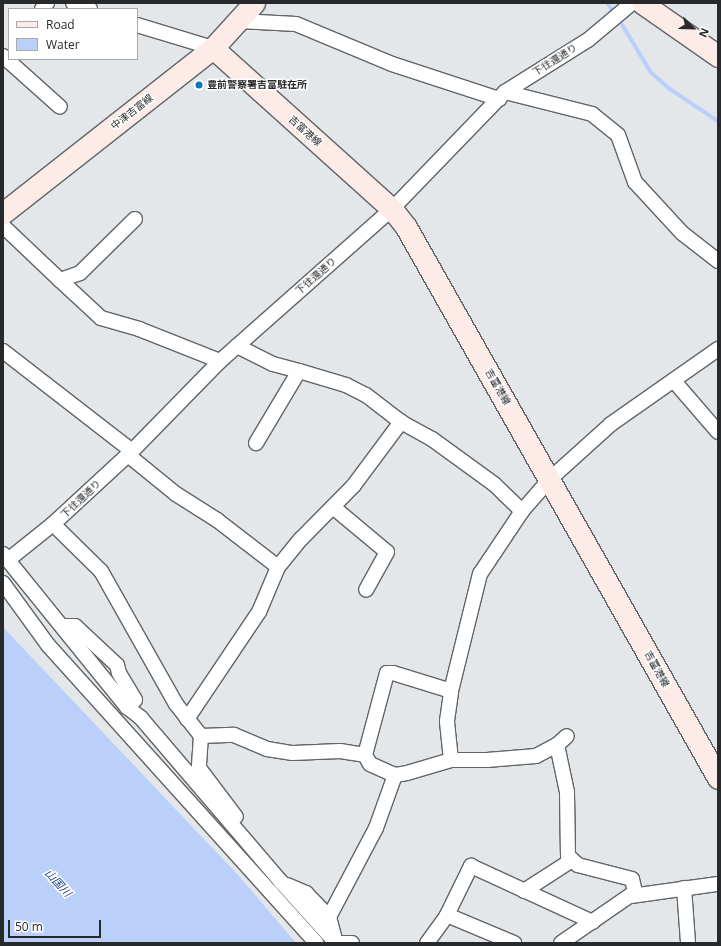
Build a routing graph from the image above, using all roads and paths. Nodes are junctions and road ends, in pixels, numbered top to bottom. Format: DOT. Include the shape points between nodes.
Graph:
graph roads {
  1 [pos="254,3"];
  2 [pos="632,3"];
  3 [pos="642,3"];
  4 [pos="239,21"];
  5 [pos="138,25"];
  6 [pos="213,48"];
  7 [pos="3,56"];
  8 [pos="718,56"];
  9 [pos="502,96"];
  10 [pos="60,107"];
  11 [pos="392,209"];
  12 [pos="3,213"];
  13 [pos="135,219"];
  14 [pos="3,226"];
  15 [pos="718,261"];
  16 [pos="60,280"];
  17 [pos="237,346"];
  18 [pos="718,349"];
  19 [pos="3,351"];
  20 [pos="220,361"];
  21 [pos="299,371"];
  22 [pos="674,381"];
  23 [pos="401,422"];
  24 [pos="718,432"];
  25 [pos="256,443"];
  26 [pos="130,453"];
  27 [pos="550,479"];
  28 [pos="333,507"];
  29 [pos="522,512"];
  30 [pos="53,524"];
  31 [pos="5,557"];
  32 [pos="278,567"];
  33 [pos="3,583"];
  34 [pos="366,590"];
  35 [pos="73,673"];
  36 [pos="451,691"];
  37 [pos="142,718"];
  38 [pos="188,719"];
  39 [pos="121,727"];
  40 [pos="201,736"];
  41 [pos="567,736"];
  42 [pos="557,745"];
  43 [pos="365,755"];
  44 [pos="451,760"];
  45 [pos="194,771"];
  46 [pos="395,775"];
  47 [pos="718,778"];
  48 [pos="572,860"];
  49 [pos="281,882"];
  50 [pos="718,884"];
  51 [pos="684,888"];
  52 [pos="524,891"];
  53 [pos="631,896"];
  54 [pos="447,915"];
  55 [pos="329,917"];
  56 [pos="593,922"];
  57 [pos="316,943"];
  58 [pos="336,943"];
  59 [pos="352,943"];
  60 [pos="427,943"];
  61 [pos="514,943"];
  62 [pos="561,943"];
  63 [pos="688,943"];
  1 -- 4 [label="main road, 中津吉富線"];
  2 -- 9 [label="street, 下往還通り" via="588,40"];
  3 -- 8 [label="main road"];
  4 -- 6 [label="main road, 中津吉富線"];
  4 -- 9 [label="street" via="296,24 392,64"];
  5 -- 6 [label="street"];
  6 -- 11 [label="main road, 吉富港線"];
  6 -- 12 [label="main road, 中津吉富線"];
  7 -- 10 [label="street"];
  9 -- 11 [label="street, 下往還通り"];
  9 -- 15 [label="street" via="592,114 618,135 635,182 682,233"];
  11 -- 17 [label="street, 下往還通り"];
  11 -- 27 [label="main road, 吉富港線" via="406,227"];
  13 -- 16 [label="street" via="80,273"];
  14 -- 16 [label="street"];
  16 -- 20 [label="street" via="101,318 139,329"];
  17 -- 20 [label="street, 下往還通り"];
  17 -- 21 [label="street" via="273,364"];
  18 -- 22 [label="street"];
  19 -- 26 [label="street"];
  20 -- 26 [label="street, 下往還通り"];
  21 -- 23 [label="street" via="346,385 366,395"];
  21 -- 25 [label="street"];
  22 -- 24 [label="street"];
  22 -- 27 [label="street" via="611,424"];
  23 -- 28 [label="street" via="354,485"];
  23 -- 29 [label="street" via="432,439 494,484"];
  26 -- 30 [label="street, 下往還通り"];
  26 -- 32 [label="street" via="176,494 217,520"];
  27 -- 29 [label="street"];
  27 -- 47 [label="main road, 吉富港線"];
  28 -- 32 [label="street"];
  28 -- 34 [label="street" via="387,552"];
  29 -- 36 [label="street" via="480,574"];
  30 -- 31 [label="street, 下往還通り"];
  30 -- 38 [label="street" via="101,571 176,704"];
  31 -- 35 [label="street" via="17,587"];
  31 -- 37 [label="street" via="128,707"];
  32 -- 38 [label="street" via="259,612"];
  33 -- 35 [label="street" via="48,645"];
  35 -- 39 [label="street"];
  36 -- 43 [label="street" via="393,673 387,674"];
  36 -- 44 [label="street" via="447,727"];
  37 -- 39 [label="street"];
  37 -- 45 [label="street"];
  38 -- 40 [label="street"];
  39 -- 57 [label="street"];
  40 -- 43 [label="street" via="234,735 266,749 293,753 340,751"];
  40 -- 45 [label="street"];
  41 -- 42 [label="street"];
  42 -- 44 [label="street" via="536,756"];
  42 -- 48 [label="street" via="567,792 568,856"];
  43 -- 46 [label="street" via="370,764"];
  44 -- 46 [label="street"];
  45 -- 49 [label="street" via="247,843"];
  46 -- 55 [label="street" via="376,828"];
  48 -- 52 [label="street"];
  48 -- 53 [label="street" via="578,865 632,880 635,892"];
  49 -- 55 [label="street" via="306,893"];
  49 -- 58 [label="street"];
  50 -- 51 [label="street"];
  51 -- 53 [label="street"];
  51 -- 63 [label="street"];
  52 -- 54 [label="street" via="471,866"];
  52 -- 56 [label="street"];
  53 -- 56 [label="street"];
  54 -- 60 [label="street"];
  54 -- 61 [label="street"];
  55 -- 58 [label="street"];
  56 -- 62 [label="street"];
  58 -- 59 [label="street"];
}
